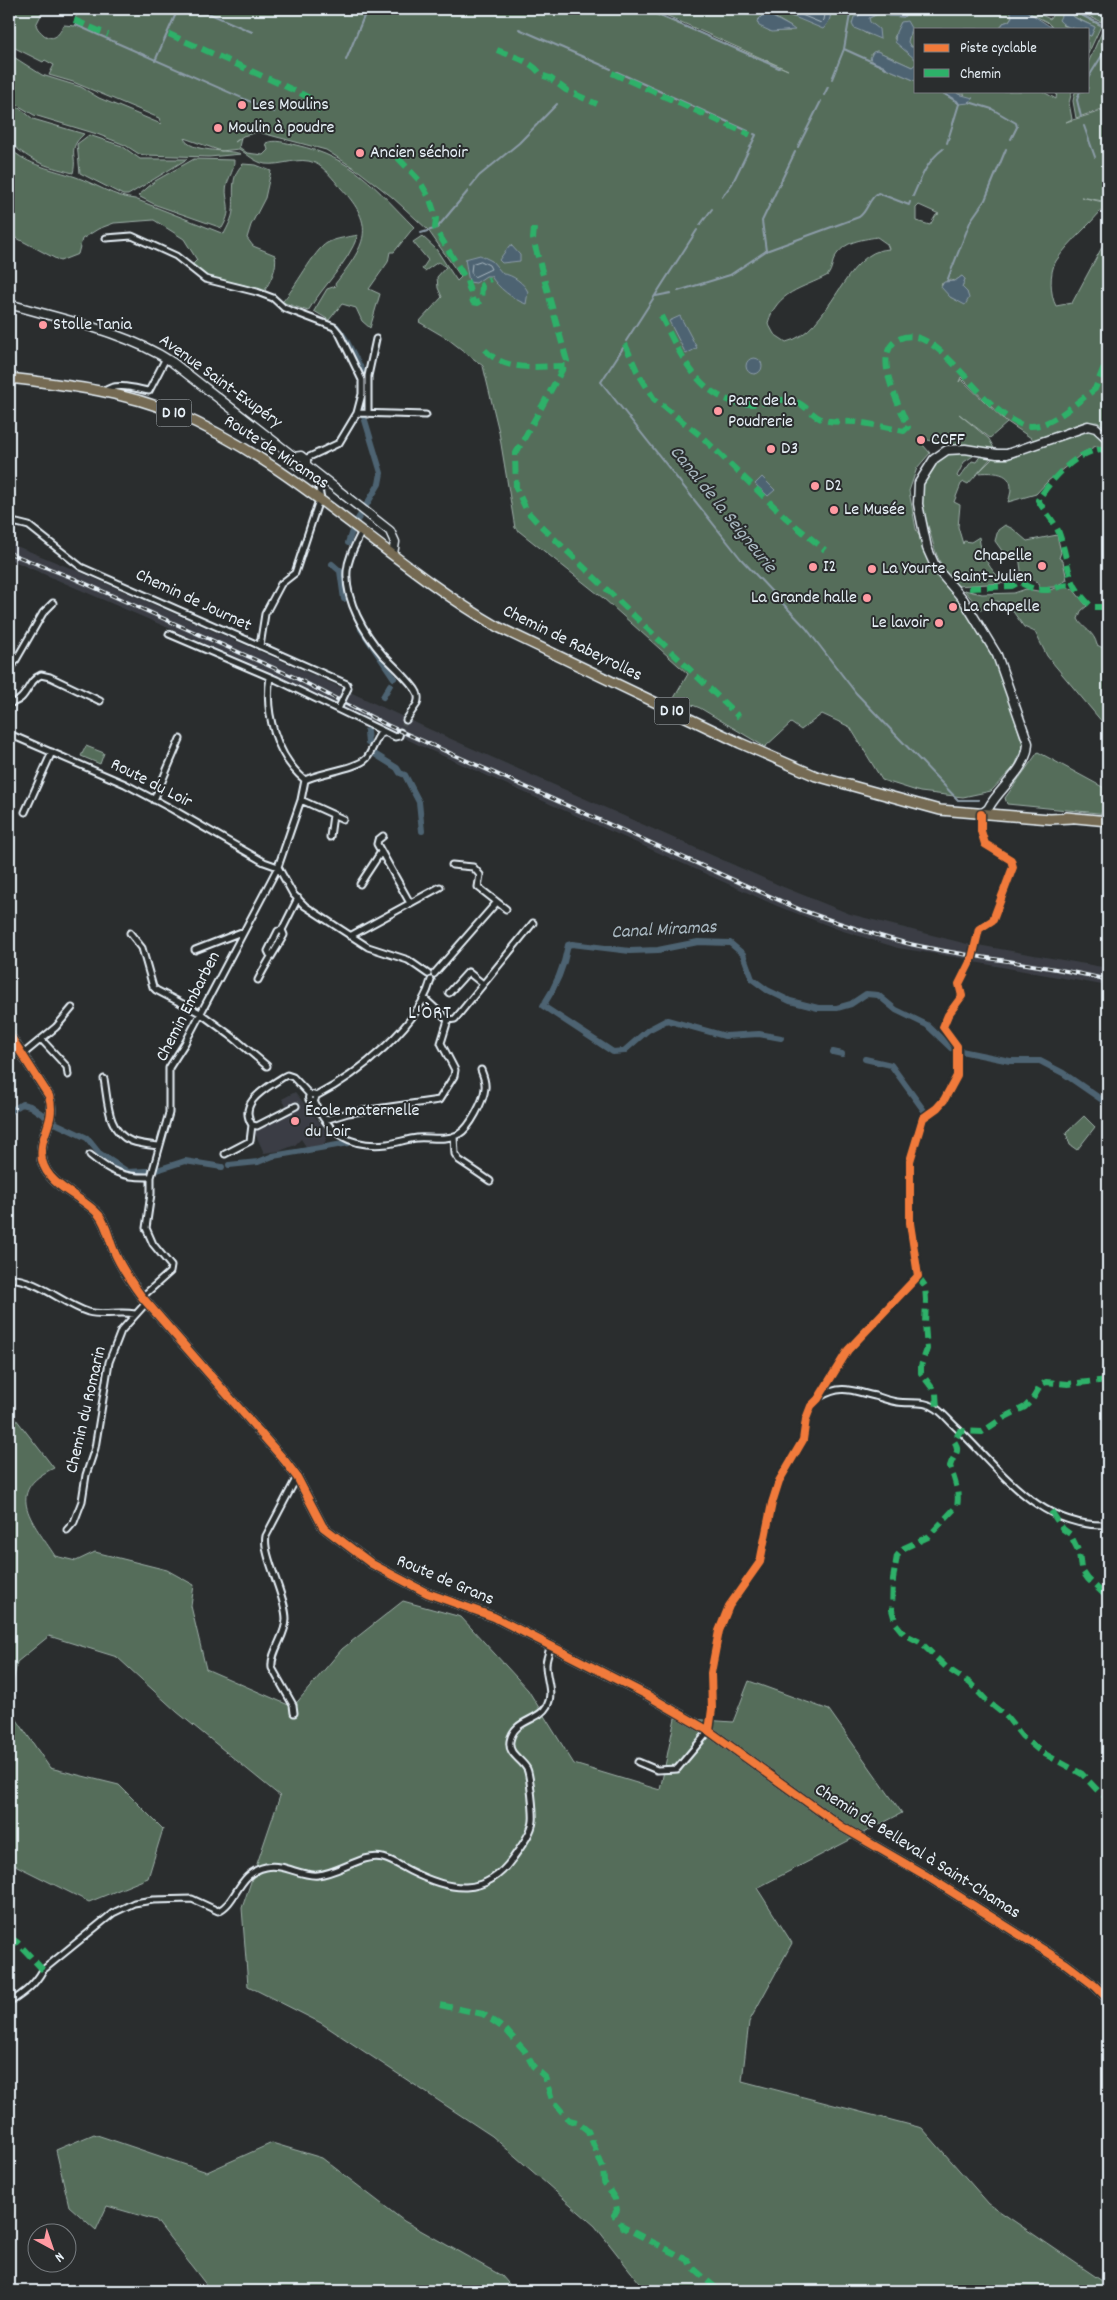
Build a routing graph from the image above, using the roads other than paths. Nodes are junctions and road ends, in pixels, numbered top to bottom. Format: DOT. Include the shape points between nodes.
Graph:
graph roads {
  1 [pos="106,238"];
  2 [pos="9,304"];
  3 [pos="376,339"];
  4 [pos="166,358"];
  5 [pos="9,378"];
  6 [pos="105,391"];
  7 [pos="357,413"];
  8 [pos="368,414"];
  9 [pos="426,415"];
  10 [pos="1108,438"];
  11 [pos="306,462"];
  12 [pos="317,474"];
  13 [pos="320,501"];
  14 [pos="9,524"];
  15 [pos="362,531"];
  16 [pos="393,554"];
  17 [pos="444,592"];
  18 [pos="53,603"];
  19 [pos="169,634"];
  20 [pos="260,646"];
  21 [pos="9,672"];
  22 [pos="270,676"];
  23 [pos="100,701"];
  24 [pos="9,704"];
  25 [pos="339,709"];
  26 [pos="406,720"];
  27 [pos="400,732"];
  28 [pos="384,733"];
  29 [pos="9,734"];
  30 [pos="180,739"];
  31 [pos="52,752"];
  32 [pos="305,780"];
  33 [pos="154,800"];
  34 [pos="301,800"];
  35 [pos="912,803"];
  36 [pos="985,810"];
  37 [pos="25,812"];
  38 [pos="333,815"];
  39 [pos="1072,818"];
  40 [pos="343,819"];
  41 [pos="1108,821"];
  42 [pos="383,836"];
  43 [pos="330,837"];
  44 [pos="381,852"];
  45 [pos="452,865"];
  46 [pos="278,867"];
  47 [pos="360,884"];
  48 [pos="440,887"];
  49 [pos="298,898"];
  50 [pos="497,902"];
  51 [pos="410,903"];
  52 [pos="506,909"];
  53 [pos="533,923"];
  54 [pos="244,931"];
  55 [pos="130,932"];
  56 [pos="350,936"];
  57 [pos="975,945"];
  58 [pos="195,950"];
  59 [pos="972,958"];
  60 [pos="431,976"];
  61 [pos="258,980"];
  62 [pos="483,984"];
  63 [pos="448,993"];
  64 [pos="424,998"];
  65 [pos="72,1008"];
  66 [pos="200,1014"];
  67 [pos="448,1020"];
  68 [pos="9,1034"];
  69 [pos="41,1039"];
  70 [pos="22,1055"];
  71 [pos="267,1066"];
  72 [pos="481,1070"];
  73 [pos="68,1075"];
  74 [pos="104,1079"];
  75 [pos="313,1097"];
  76 [pos="296,1106"];
  77 [pos="325,1120"];
  78 [pos="252,1125"];
  79 [pos="454,1136"];
  80 [pos="158,1146"];
  81 [pos="225,1154"];
  82 [pos="90,1155"];
  83 [pos="150,1177"];
  84 [pos="490,1181"];
  85 [pos="9,1278"];
  86 [pos="144,1300"];
  87 [pos="135,1314"];
  88 [pos="818,1399"];
  89 [pos="297,1477"];
  90 [pos="1108,1525"];
  91 [pos="67,1530"];
  92 [pos="550,1647"];
  93 [pos="294,1712"];
  94 [pos="709,1731"];
  95 [pos="638,1762"];
  96 [pos="1108,1999"];
  97 [pos="9,2003"];
  1 -- 7 [label="street" via="132,236 176,256 205,278 273,298 284,308 334,327 340,333 362,380"];
  2 -- 4 [label="street, Avenue Saint-Exupéry" via="139,343"];
  3 -- 8 [label="street" via="368,376"];
  4 -- 6 [label="street" via="149,390 116,387"];
  4 -- 11 [label="street, Avenue Saint-Exupéry" via="294,457 294,463 300,467"];
  5 -- 6 [label="main road, Route de Miramas / D 10"];
  6 -- 13 [label="main road, Route de Miramas / D 10" via="166,410 219,434 242,446"];
  7 -- 8 [label="street"];
  7 -- 11 [label="street" via="339,443"];
  8 -- 9 [label="street"];
  10 -- 36 [label="street" via="1088,426 1007,454 953,449 941,454 919,483 917,494 927,548 936,568 971,610 997,655 1028,743 1023,763"];
  11 -- 12 [label="street"];
  12 -- 13 [label="street"];
  12 -- 16 [label="street" via="390,531 395,542"];
  13 -- 15 [label="main road, Route de Miramas / D 10"];
  13 -- 20 [label="street" via="295,573 281,584 265,614"];
  14 -- 20 [label="street, Chemin de Journet" via="17,522 29,526 81,567"];
  15 -- 16 [label="main road, Route de Miramas / D 10"];
  15 -- 26 [label="street" via="349,559 348,590 364,627 382,653 416,690 418,704"];
  16 -- 17 [label="main road, Route de Miramas / D 10"];
  17 -- 35 [label="main road, Chemin de Rabeyrolles / D 10" via="508,632 775,759 836,782"];
  18 -- 21 [label="street" via="43,613"];
  19 -- 22 [label="street"];
  20 -- 25 [label="street, Chemin de Journet, bridge" via="347,684"];
  22 -- 25 [label="street"];
  22 -- 32 [label="street" via="269,701 279,747"];
  23 -- 24 [label="street" via="41,675 36,677 22,698"];
  25 -- 28 [label="street"];
  27 -- 28 [label="street" via="395,737"];
  28 -- 32 [label="street" via="359,764 319,773"];
  29 -- 31 [label="street, Route du Loir"];
  30 -- 33 [label="street"];
  31 -- 33 [label="street, Route du Loir"];
  31 -- 37 [label="street"];
  32 -- 34 [label="street, Chemin Embarben"];
  33 -- 46 [label="street, Route du Loir"];
  34 -- 38 [label="street"];
  34 -- 46 [label="street, Chemin Embarben"];
  35 -- 36 [label="main road, Chemin de Rabeyrolles / D 10"];
  35 -- 36 [label="main road, Chemin de Rabeyrolles / D 10" via="940,810"];
  36 -- 39 [label="main road, Chemin de Rabeyrolles / D 10"];
  36 -- 39 [label="main road, Chemin de Rabeyrolles / D 10"];
  36 -- 57 [label="street" via="981,832 986,844 1011,860 1013,867 993,920 979,929"];
  38 -- 40 [label="street"];
  38 -- 43 [label="street"];
  39 -- 41 [label="main road, Chemin de Rabeyrolles / D 10"];
  42 -- 44 [label="street" via="377,844"];
  44 -- 47 [label="street"];
  44 -- 51 [label="street"];
  45 -- 50 [label="street" via="473,867 480,875 478,887"];
  46 -- 49 [label="street"];
  46 -- 54 [label="street, Chemin Embarben"];
  48 -- 51 [label="street"];
  49 -- 56 [label="street"];
  49 -- 61 [label="street" via="282,930 284,935"];
  50 -- 52 [label="street"];
  50 -- 60 [label="street"];
  51 -- 56 [label="street"];
  53 -- 62 [label="street"];
  54 -- 58 [label="street"];
  54 -- 66 [label="street, Chemin Embarben"];
  55 -- 66 [label="street" via="142,948 153,987"];
  56 -- 60 [label="street" via="368,947 408,960"];
  59 -- 88 [label="street" via="959,984 962,996 943,1027 957,1046 957,1076 944,1100 923,1118 912,1150 910,1223 918,1276 848,1350"];
  60 -- 64 [label="street"];
  62 -- 63 [label="street" via="468,972"];
  62 -- 67 [label="street" via="459,1016"];
  64 -- 67 [label="street"];
  64 -- 75 [label="street" via="402,1028 373,1058"];
  65 -- 69 [label="street"];
  66 -- 71 [label="street"];
  66 -- 80 [label="street, Chemin Embarben" via="169,1068 169,1113"];
  67 -- 77 [label="street" via="441,1043 455,1070 439,1100 348,1113"];
  68 -- 70 [label="street, Route de Grans"];
  69 -- 70 [label="street"];
  69 -- 73 [label="street" via="67,1067"];
  70 -- 86 [label="street, Route de Grans" via="49,1096 53,1108 42,1147 42,1160 59,1184 88,1203 101,1217 126,1276"];
  72 -- 79 [label="street" via="486,1087 483,1100 466,1128"];
  74 -- 80 [label="street" via="113,1125 118,1134 130,1141"];
  75 -- 77 [label="street"];
  75 -- 78 [label="street" via="293,1077 283,1077 249,1104"];
  76 -- 78 [label="street" via="257,1126"];
  77 -- 79 [label="street" via="330,1129 346,1138 368,1144"];
  78 -- 81 [label="street" via="250,1141"];
  79 -- 84 [label="street" via="455,1154 459,1160"];
  80 -- 83 [label="street, Chemin Embarben"];
  82 -- 83 [label="street" via="123,1176"];
  83 -- 86 [label="street, Chemin Embarben" via="146,1228 153,1244 171,1266 170,1272"];
  85 -- 87 [label="street" via="53,1293 86,1311"];
  86 -- 87 [label="street, Chemin du Romarin"];
  86 -- 89 [label="street, Route de Grans" via="256,1425"];
  87 -- 91 [label="street, Chemin du Romarin" via="122,1331 109,1362 95,1448 82,1501 74,1522"];
  88 -- 90 [label="street" via="844,1388 897,1402 926,1403 942,1414 1012,1486 1033,1501 1065,1519"];
  88 -- 94 [label="street" via="806,1419 803,1440 777,1488 760,1562 729,1606 719,1632 711,1673"];
  89 -- 92 [label="street, Route de Grans" via="323,1527 372,1564 427,1593 494,1617"];
  89 -- 93 [label="street" via="264,1544 286,1619 271,1662 272,1668"];
  92 -- 94 [label="street, Route de Grans"];
  92 -- 97 [label="street" via="546,1664 550,1701 538,1716 516,1728 510,1740 511,1750 527,1769 533,1822 524,1843 506,1868 485,1884 464,1888 440,1884 383,1858 364,1858 336,1872 315,1875 266,1867 248,1874 226,1907 218,1911 192,1899 134,1903 113,1913 43,1970 28,1991"];
  94 -- 95 [label="street" via="677,1769 657,1770"];
  94 -- 96 [label="street, Chemin de Belleval à Saint-Chamas" via="842,1827 1066,1964"];
}
